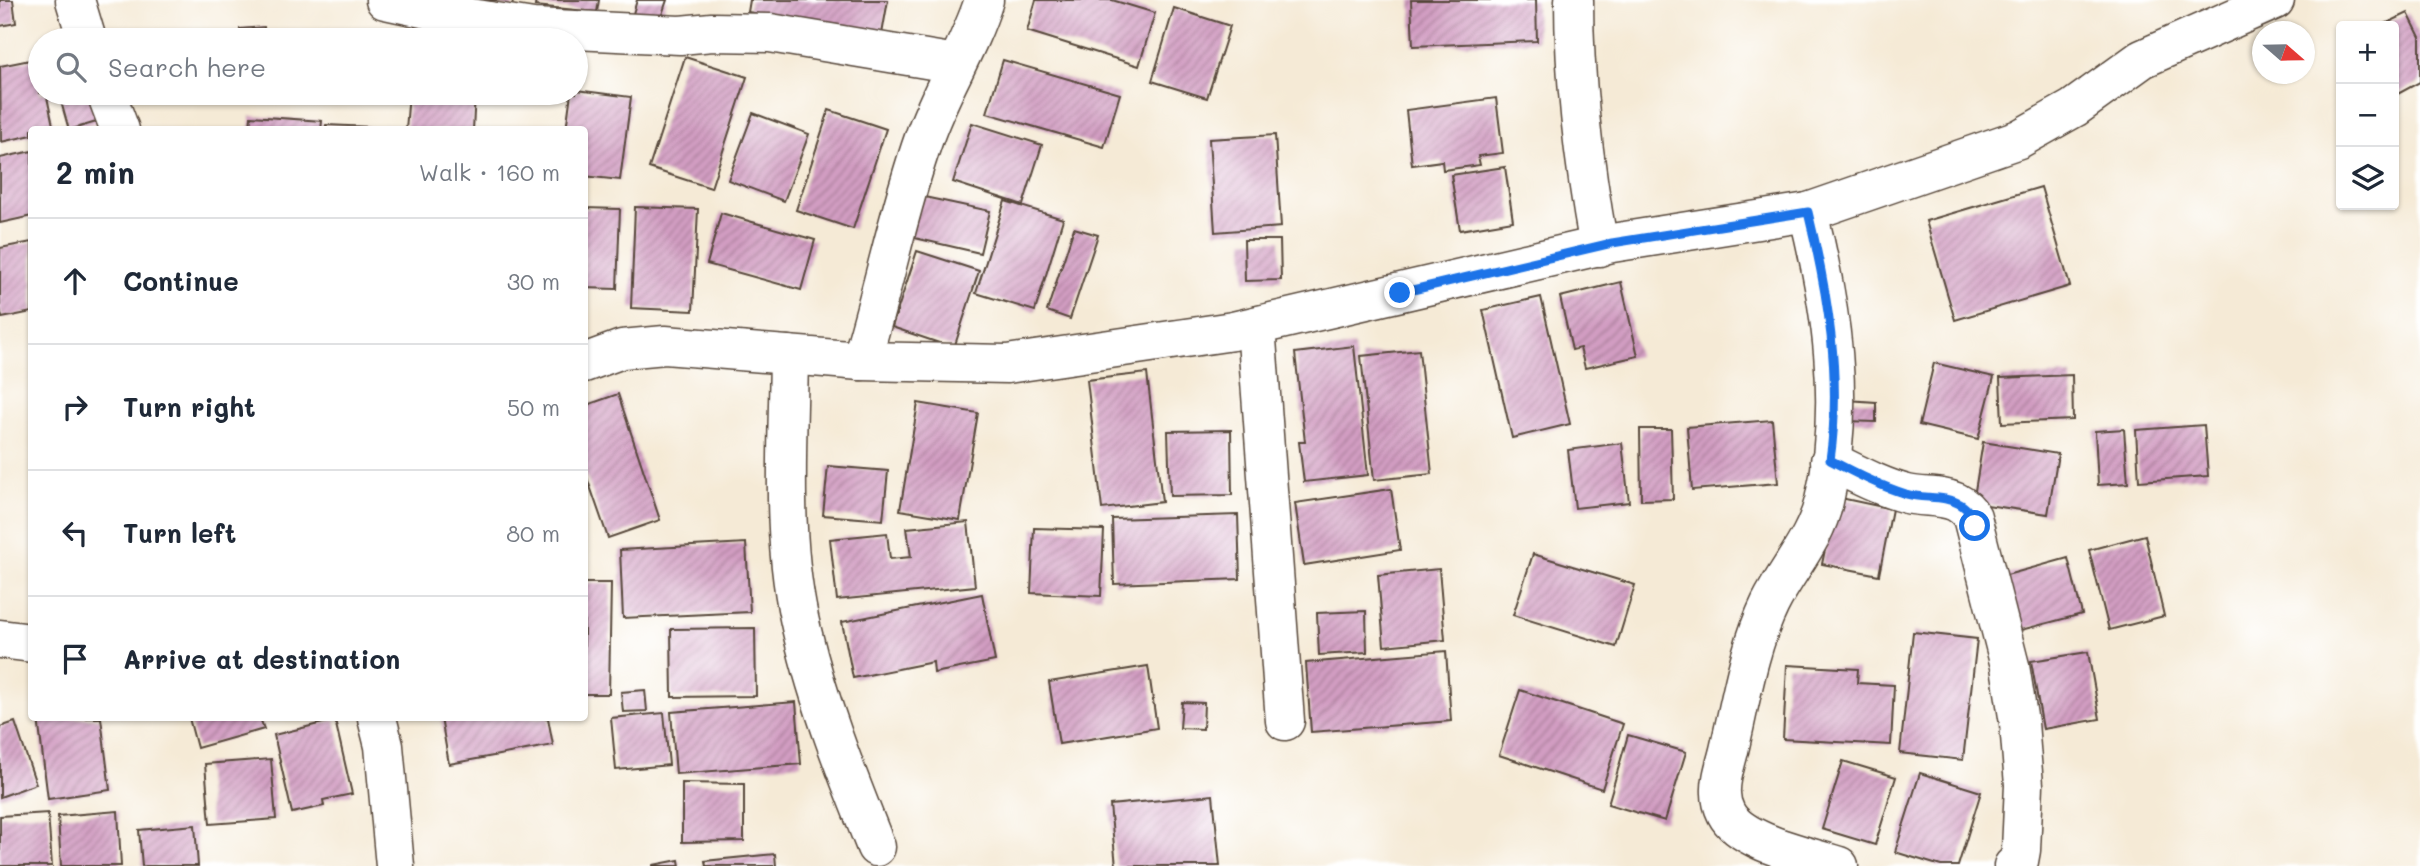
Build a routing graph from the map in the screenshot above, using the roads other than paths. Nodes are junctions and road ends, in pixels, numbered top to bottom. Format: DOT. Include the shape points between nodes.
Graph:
graph roads {
  1 [pos="75,0"];
  2 [pos="386,0"];
  3 [pos="984,0"];
  4 [pos="1574,0"];
  5 [pos="2275,0"];
  6 [pos="713,16"];
  7 [pos="84,28"];
  8 [pos="533,28"];
  9 [pos="588,30"];
  10 [pos="956,64"];
  11 [pos="111,105"];
  12 [pos="118,126"];
  13 [pos="1808,212"];
  14 [pos="1599,247"];
  15 [pos="1256,326"];
  16 [pos="789,355"];
  17 [pos="861,361"];
  18 [pos="588,362"];
  19 [pos="1830,460"];
  20 [pos="0,639"];
  21 [pos="28,642"];
  22 [pos="378,721"];
  23 [pos="1285,721"];
  24 [pos="876,847"];
  25 [pos="395,866"];
  26 [pos="1839,866"];
  27 [pos="2013,866"];
  1 -- 7 [label="street"];
  2 -- 8 [label="street"];
  3 -- 10 [label="street"];
  4 -- 14 [label="street" via="1578,115"];
  5 -- 13 [label="street" via="2142,59 2074,108 2020,139"];
  6 -- 9 [label="street" via="680,34"];
  6 -- 10 [label="street" via="770,33"];
  10 -- 17 [label="street" via="924,136"];
  11 -- 12 [label="street"];
  13 -- 14 [label="street"];
  13 -- 19 [label="street" via="1823,271 1835,367"];
  14 -- 15 [label="street"];
  15 -- 17 [label="street" via="1007,364"];
  15 -- 23 [label="street"];
  16 -- 17 [label="street"];
  16 -- 18 [label="street" via="665,345 622,349"];
  16 -- 24 [label="street" via="789,535 801,630 847,774"];
  19 -- 26 [label="street" via="1816,525 1770,604 1758,636 1721,794 1731,821 1751,836"];
  19 -- 27 [label="street" via="1908,494 1959,503 1972,517 2010,666 2019,723 2024,785 2021,850"];
  20 -- 21 [label="street"];
  22 -- 25 [label="street"];
}
